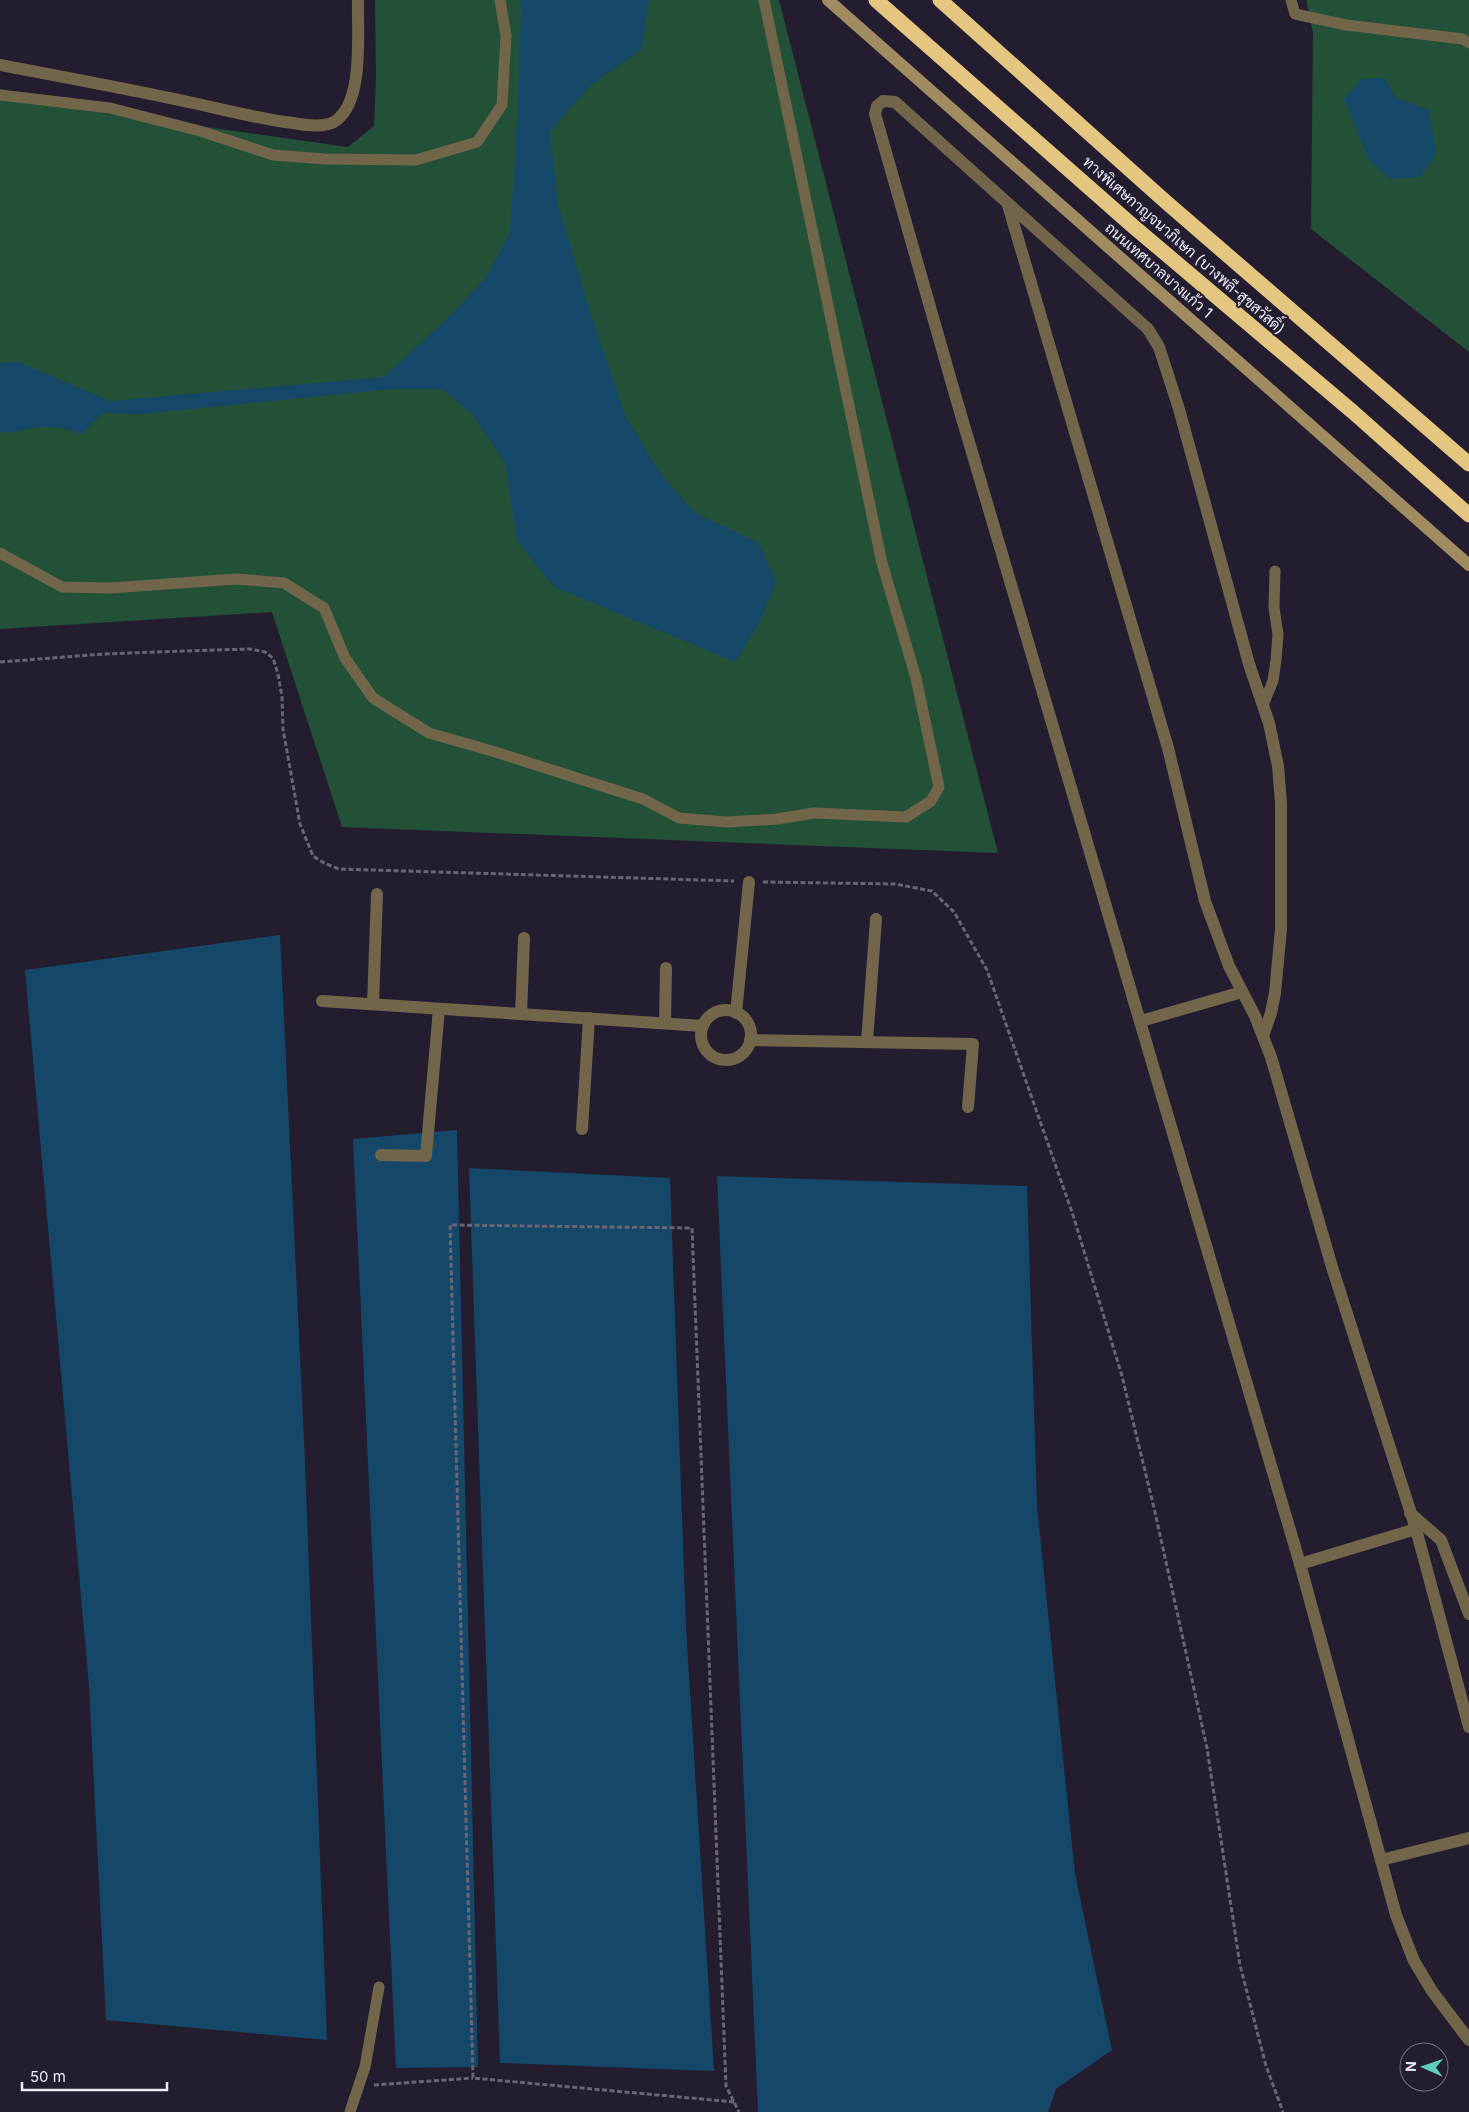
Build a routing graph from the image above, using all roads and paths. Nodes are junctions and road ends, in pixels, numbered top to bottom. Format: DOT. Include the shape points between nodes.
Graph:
graph roads {
  1 [pos="358,0"];
  2 [pos="500,0"];
  3 [pos="764,0"];
  4 [pos="828,0"];
  5 [pos="876,0"];
  6 [pos="940,0"];
  7 [pos="1291,0"];
  8 [pos="1469,42"];
  9 [pos="0,65"];
  10 [pos="0,96"];
  11 [pos="1008,204"];
  12 [pos="1469,464"];
  13 [pos="1469,516"];
  14 [pos="0,553"];
  15 [pos="1469,565"];
  16 [pos="1275,571"];
  17 [pos="0,662"];
  18 [pos="1263,705"];
  19 [pos="749,882"];
  20 [pos="377,894"];
  21 [pos="876,919"];
  22 [pos="524,938"];
  23 [pos="666,968"];
  24 [pos="1242,992"];
  25 [pos="322,1001"];
  26 [pos="373,1004"];
  27 [pos="439,1009"];
  28 [pos="736,1013"];
  29 [pos="521,1014"];
  30 [pos="588,1018"];
  31 [pos="1141,1021"];
  32 [pos="664,1023"];
  33 [pos="703,1026"];
  34 [pos="1263,1036"];
  35 [pos="750,1040"];
  36 [pos="867,1042"];
  37 [pos="968,1107"];
  38 [pos="582,1129"];
  39 [pos="381,1155"];
  40 [pos="1410,1513"];
  41 [pos="1416,1529"];
  42 [pos="1300,1564"];
  43 [pos="1469,1614"];
  44 [pos="1469,1727"];
  45 [pos="1469,1838"];
  46 [pos="1381,1860"];
  47 [pos="379,1988"];
  48 [pos="1469,2040"];
  49 [pos="473,2078"];
  50 [pos="359,2086"];
  51 [pos="734,2102"];
  52 [pos="350,2112"];
  53 [pos="739,2112"];
  54 [pos="1283,2112"];
  1 -- 9 [label="street" via="353,96 333,122 316,125 266,119"];
  2 -- 10 [label="lane" via="506,36 502,105 477,142 416,160 273,155 200,131 110,108"];
  3 -- 14 [label="lane" via="882,563 916,678 939,787 931,801 906,817 814,813 726,822 679,818 643,799 429,733 373,698 345,658 324,608 284,583 237,579 110,588 62,587"];
  4 -- 15 [label="main road, ถนนเทศบาลบางแก้ว 1"];
  5 -- 13 [label="highway, ทางพิเศษกาญจนาภิเษก (บางพลี-สุขสวัสดิ์)"];
  6 -- 12 [label="highway, ทางพิเศษกาญจนาภิเษก (บางพลี-สุขสวัสดิ์)" via="1166,202"];
  7 -- 8 [label="lane" via="1295,14 1346,25"];
  11 -- 18 [label="street" via="1148,329 1159,347"];
  11 -- 24 [label="street" via="1168,748 1205,901"];
  11 -- 31 [label="street" via="895,102 882,101 877,106 875,114 954,389"];
  16 -- 18 [label="lane" via="1276,660 1273,680"];
  17 -- 19 [label="path" via="183,651 250,649 265,652 273,658 278,674 283,729 300,824 313,856 339,869"];
  18 -- 34 [label="street" via="1278,766 1281,803 1281,929 1275,993"];
  19 -- 28 [label="street"];
  19 -- 54 [label="path" via="895,884 932,891 954,912 987,970 1072,1215 1122,1376 1207,1748 1240,1965 1266,2066"];
  20 -- 26 [label="street"];
  21 -- 36 [label="street"];
  22 -- 29 [label="street"];
  23 -- 32 [label="street"];
  24 -- 31 [label="street"];
  24 -- 34 [label="street"];
  25 -- 26 [label="street"];
  26 -- 27 [label="street"];
  27 -- 29 [label="street"];
  27 -- 39 [label="street" via="426,1156"];
  28 -- 33 [label="street" via="721,1011 707,1019"];
  28 -- 35 [label="street" via="748,1023"];
  29 -- 30 [label="street"];
  30 -- 32 [label="street"];
  30 -- 38 [label="street"];
  31 -- 42 [label="street"];
  32 -- 33 [label="street"];
  33 -- 35 [label="street" via="705,1049 718,1060 735,1059 748,1048"];
  34 -- 40 [label="street"];
  35 -- 36 [label="street"];
  36 -- 37 [label="street" via="973,1044"];
  40 -- 41 [label="street"];
  40 -- 43 [label="street" via="1442,1540"];
  41 -- 42 [label="street"];
  41 -- 44 [label="street"];
  42 -- 46 [label="street"];
  45 -- 46 [label="street"];
  46 -- 48 [label="street" via="1396,1915 1414,1961"];
  47 -- 50 [label="lane"];
  49 -- 50 [label="path"];
  49 -- 51 [label="path"];
  49 -- 51 [label="path" via="450,1225 692,1228 726,2086"];
  50 -- 52 [label="lane"];
  51 -- 53 [label="path"];
}
